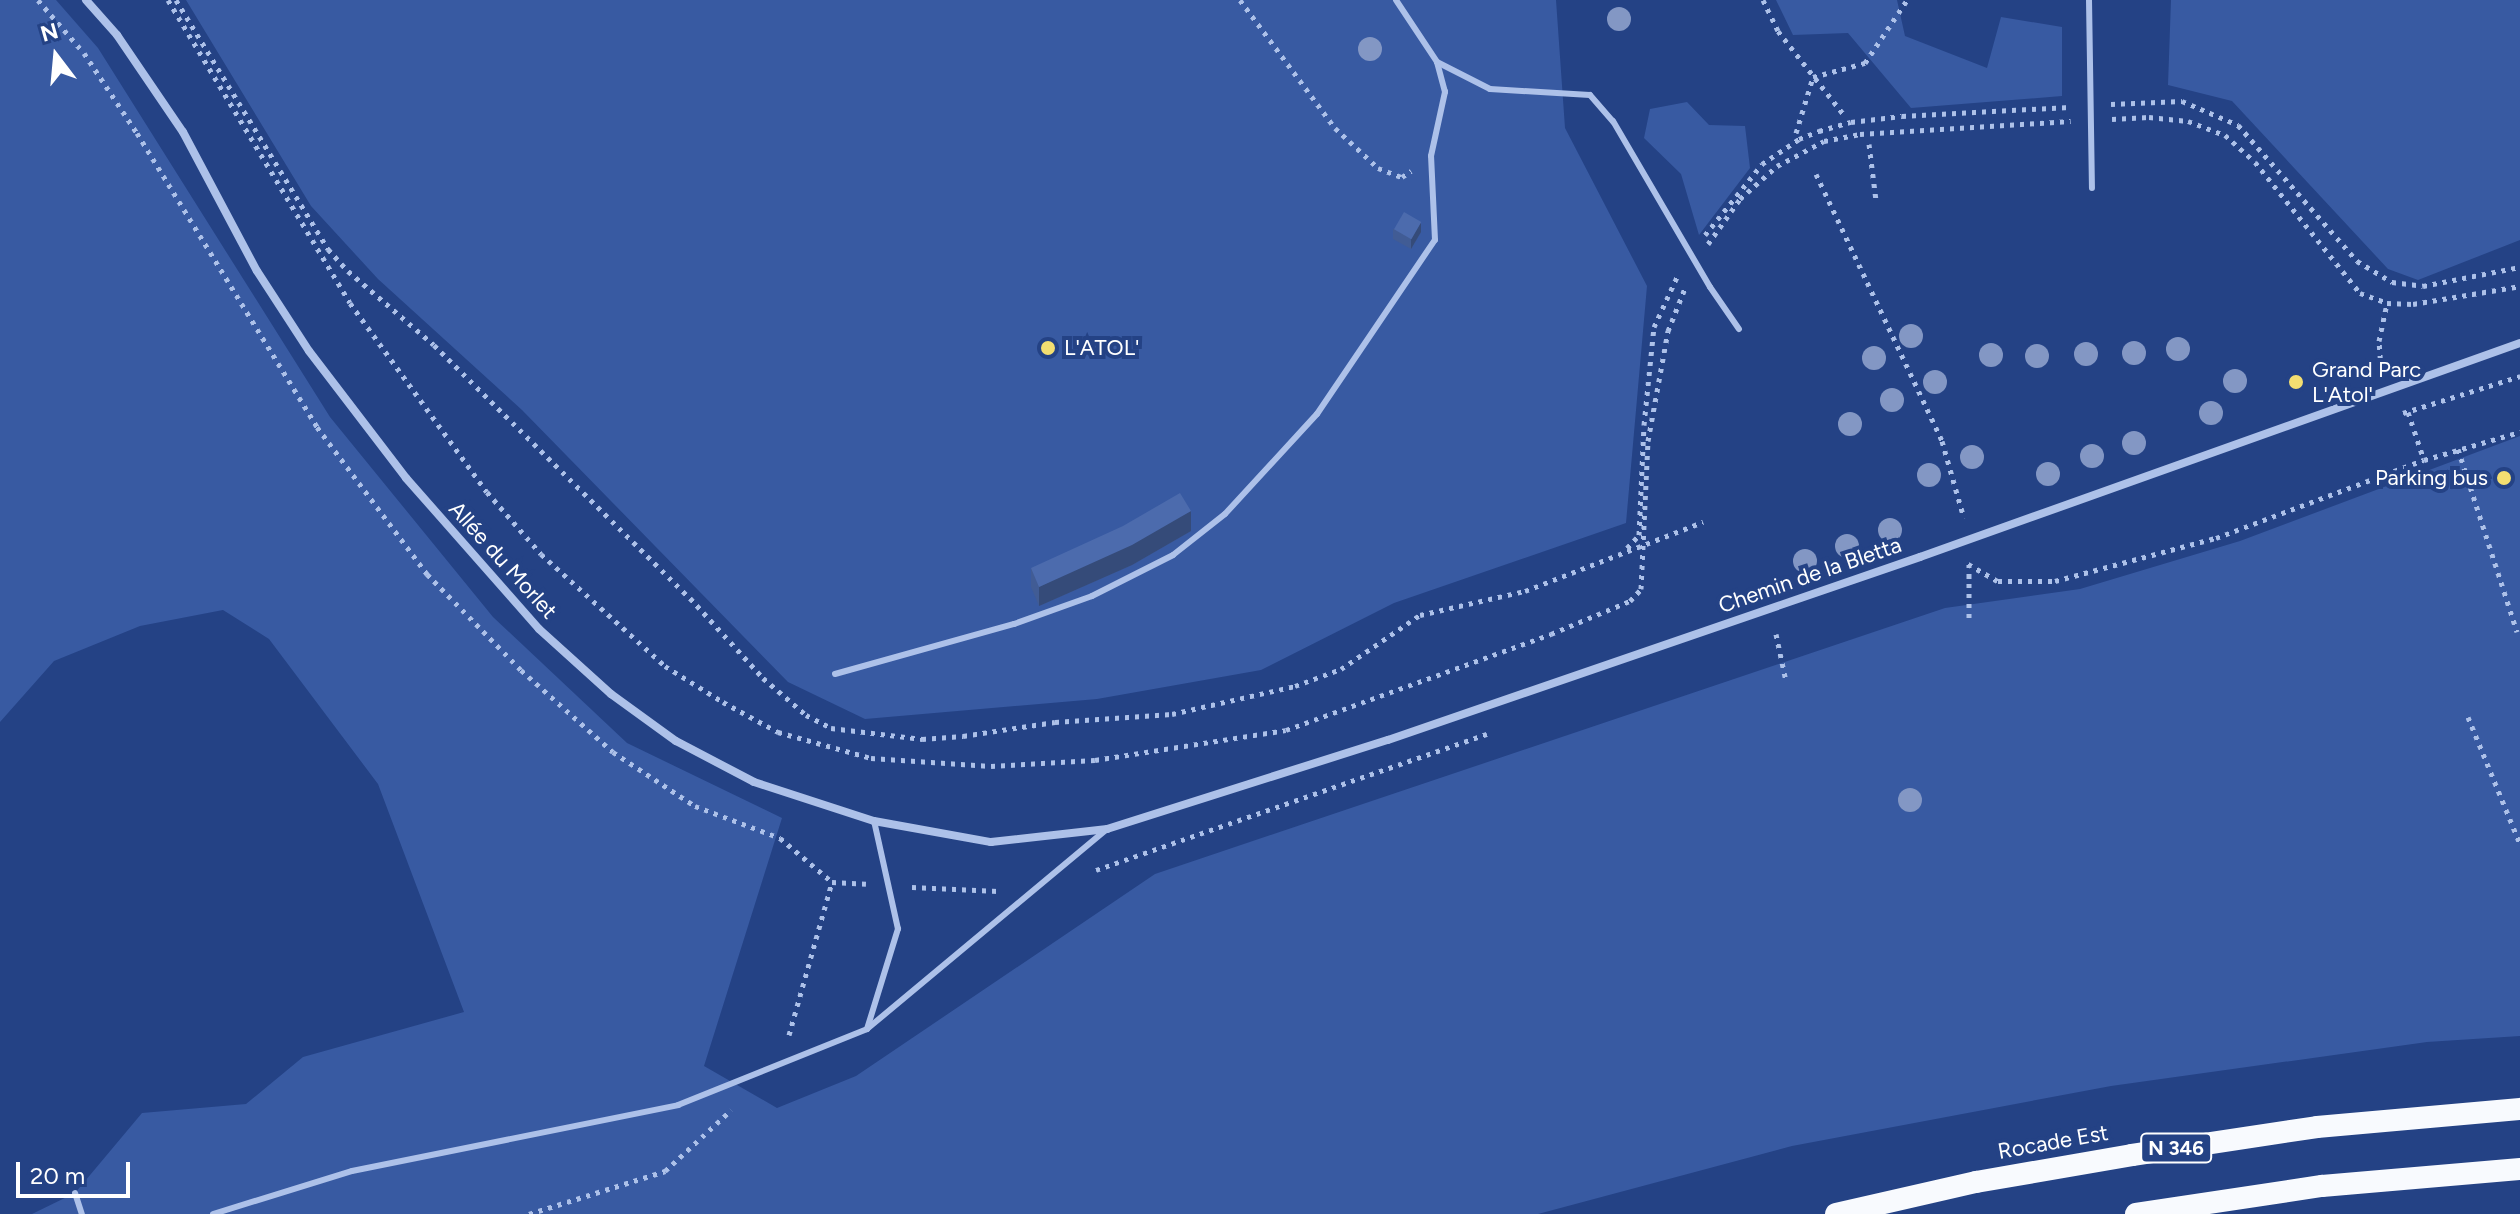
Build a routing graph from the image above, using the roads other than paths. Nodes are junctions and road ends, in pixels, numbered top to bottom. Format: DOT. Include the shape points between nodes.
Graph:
graph roads {
  1 [pos="86,0"];
  2 [pos="1396,0"];
  3 [pos="2089,0"];
  4 [pos="1437,62"];
  5 [pos="2092,188"];
  6 [pos="1739,329"];
  7 [pos="2520,343"];
  8 [pos="835,674"];
  9 [pos="874,821"];
  10 [pos="1107,829"];
  11 [pos="867,1029"];
  12 [pos="2520,1109"];
  13 [pos="2520,1169"];
  14 [pos="75,1193"];
  15 [pos="82,1214"];
  16 [pos="213,1214"];
  17 [pos="1836,1214"];
  18 [pos="2136,1214"];
  1 -- 9 [label="street, Allée du Morlet" via="117,35 183,132 257,271 309,351 406,478 539,629 611,694 676,741 754,782"];
  2 -- 4 [label="lane"];
  3 -- 5 [label="lane"];
  4 -- 6 [label="lane" via="1490,89 1590,95 1613,121"];
  4 -- 8 [label="lane" via="1445,92 1431,156 1435,240 1317,414 1225,514 1173,555 1092,596 1014,624"];
  7 -- 10 [label="street, Chemin de la Bletta" via="1388,740"];
  9 -- 10 [label="street, Allée du Morlet" via="991,842"];
  9 -- 11 [label="lane" via="898,929"];
  10 -- 11 [label="lane"];
  11 -- 16 [label="lane" via="678,1105 352,1171"];
  12 -- 17 [label="highway, Rocade Est / N 346" via="2317,1127 2132,1155 1976,1182"];
  13 -- 18 [label="highway" via="2322,1186"];
  14 -- 15 [label="lane"];
}
